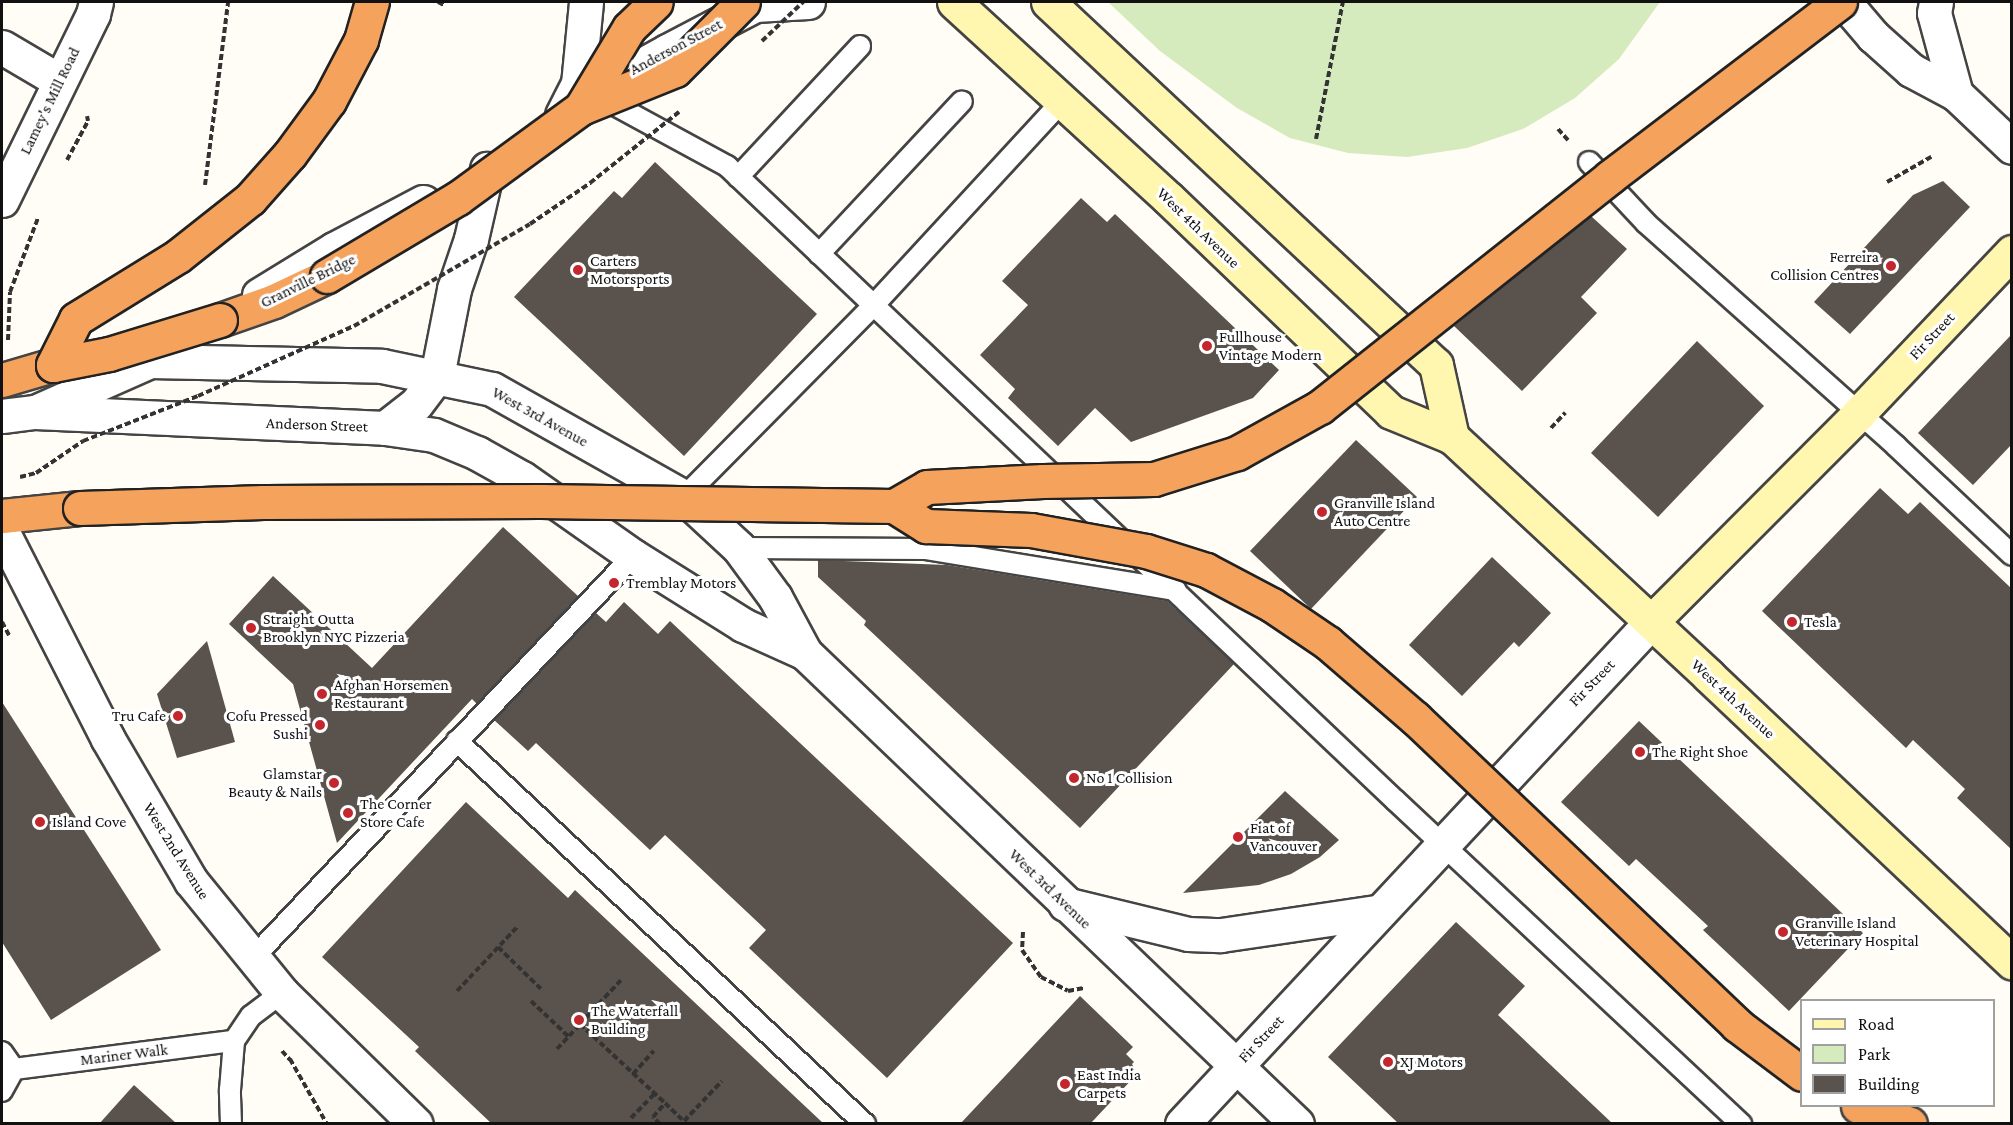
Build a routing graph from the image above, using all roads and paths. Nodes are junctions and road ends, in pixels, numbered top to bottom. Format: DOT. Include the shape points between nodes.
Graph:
graph roads {
  1 [pos="96,2"];
  2 [pos="228,2"];
  3 [pos="372,2"];
  4 [pos="438,2"];
  5 [pos="586,2"];
  6 [pos="638,2"];
  7 [pos="656,2"];
  8 [pos="743,2"];
  9 [pos="808,2"];
  10 [pos="954,2"];
  11 [pos="1048,2"];
  12 [pos="1343,2"];
  13 [pos="1840,2"];
  14 [pos="1844,2"];
  15 [pos="1936,2"];
  16 [pos="444,5"];
  17 [pos="860,46"];
  18 [pos="2,47"];
  19 [pos="58,81"];
  20 [pos="1956,94"];
  21 [pos="589,100"];
  22 [pos="1062,100"];
  23 [pos="962,101"];
  24 [pos="87,114"];
  25 [pos="1316,139"];
  26 [pos="2012,147"];
  27 [pos="1931,157"];
  28 [pos="1589,162"];
  29 [pos="487,169"];
  30 [pos="62,170"];
  31 [pos="738,177"];
  32 [pos="1887,182"];
  33 [pos="207,191"];
  34 [pos="2,200"];
  35 [pos="41,210"];
  36 [pos="2012,252"];
  37 [pos="819,254"];
  38 [pos="873,306"];
  39 [pos="8,345"];
  40 [pos="150,361"];
  41 [pos="53,365"];
  42 [pos="436,376"];
  43 [pos="2,380"];
  44 [pos="35,412"];
  45 [pos="1565,413"];
  46 [pos="1859,413"];
  47 [pos="2,416"];
  48 [pos="385,428"];
  49 [pos="1551,428"];
  50 [pos="1452,437"];
  51 [pos="684,497"];
  52 [pos="894,507"];
  53 [pos="3,537"];
  54 [pos="739,548"];
  55 [pos="2012,555"];
  56 [pos="633,556"];
  57 [pos="1176,590"];
  58 [pos="1651,622"];
  59 [pos="805,653"];
  60 [pos="457,741"];
  61 [pos="1442,843"];
  62 [pos="1065,904"];
  63 [pos="1377,912"];
  64 [pos="518,926"];
  65 [pos="1023,932"];
  66 [pos="498,947"];
  67 [pos="253,958"];
  68 [pos="2012,963"];
  69 [pos="622,980"];
  70 [pos="1084,988"];
  71 [pos="541,989"];
  72 [pos="457,991"];
  73 [pos="282,993"];
  74 [pos="531,1001"];
  75 [pos="580,1024"];
  76 [pos="568,1037"];
  77 [pos="234,1041"];
  78 [pos="557,1049"];
  79 [pos="654,1051"];
  80 [pos="2,1052"];
  81 [pos="1236,1066"];
  82 [pos="14,1069"];
  83 [pos="1800,1072"];
  84 [pos="633,1074"];
  85 [pos="722,1081"];
  86 [pos="2,1091"];
  87 [pos="655,1093"];
  88 [pos="665,1103"];
  89 [pos="1861,1107"];
  90 [pos="631,1118"];
  91 [pos="686,1122"];
  92 [pos="231,1124"];
  93 [pos="416,1124"];
  94 [pos="660,1124"];
  95 [pos="865,1124"];
  96 [pos="1182,1124"];
  97 [pos="1296,1124"];
  98 [pos="1741,1124"];
  99 [pos="1910,1124"];
  1 -- 19 [label="street, Lamey's Mill Road"];
  2 -- 33 [label="path" via="204,181"];
  3 -- 41 [label="highway, bridge" via="361,40 329,101 290,154 250,199 178,256 76,319"];
  4 -- 16 [label="path"];
  5 -- 21 [label="street, Anderson Street" via="578,84"];
  6 -- 21 [label="street, Anderson Street" via="630,43"];
  7 -- 21 [label="highway, Granville Bridge, bridge" via="630,28"];
  8 -- 21 [label="highway, Granville Bridge, bridge" via="675,69"];
  9 -- 21 [label="street, Anderson Street" via="755,5"];
  10 -- 22 [label="main road, West 4th Avenue"];
  11 -- 50 [label="main road" via="1436,365"];
  12 -- 25 [label="path"];
  13 -- 52 [label="highway, bridge" via="1610,177 1320,407 1237,453 1154,479 927,487"];
  14 -- 20 [label="street" via="1873,36 1911,70"];
  15 -- 20 [label="street" via="1934,13"];
  17 -- 31 [label="lane"];
  18 -- 19 [label="street"];
  19 -- 34 [label="street, Lamey's Mill Road"];
  20 -- 26 [label="street"];
  21 -- 29 [label="street, Anderson Street"];
  21 -- 31 [label="lane" via="727,166"];
  21 -- 41 [label="highway, Granville Bridge, bridge" via="458,198 327,276 220,320 109,354"];
  22 -- 38 [label="lane"];
  22 -- 50 [label="main road, West 4th Avenue" via="1391,412"];
  23 -- 37 [label="lane"];
  24 -- 30 [label="path" via="88,121"];
  27 -- 32 [label="path"];
  28 -- 46 [label="lane" via="1646,223"];
  29 -- 40 [label="street, Anderson Street" via="334,249"];
  29 -- 42 [label="street, Anderson Street" via="471,239 454,289"];
  31 -- 37 [label="lane"];
  35 -- 39 [label="path" via="10,292"];
  36 -- 46 [label="main road, Fir Street"];
  37 -- 38 [label="lane"];
  38 -- 51 [label="lane"];
  38 -- 57 [label="lane"];
  40 -- 42 [label="street, West 3rd Avenue" via="382,366"];
  40 -- 44 [label="street, Anderson Street"];
  41 -- 43 [label="highway, Granville Bridge"];
  42 -- 48 [label="street, Anderson Street" via="416,404"];
  42 -- 51 [label="street, West 3rd Avenue" via="492,389"];
  44 -- 47 [label="street, Anderson Street"];
  44 -- 48 [label="street, Anderson Street"];
  45 -- 49 [label="path"];
  46 -- 55 [label="lane"];
  46 -- 58 [label="main road, Fir Street"];
  48 -- 56 [label="street, West 3rd Avenue" via="434,435 477,453 522,478"];
  50 -- 58 [label="main road, West 4th Avenue"];
  51 -- 54 [label="street, West 3rd Avenue"];
  52 -- 53 [label="highway, bridge" via="541,501 263,502 80,508"];
  52 -- 83 [label="highway, bridge" via="926,526 1031,531 1146,551 1206,570 1272,605 1328,643 1415,718 1737,1025"];
  53 -- 67 [label="street, West 2nd Avenue" via="108,739 191,881"];
  54 -- 57 [label="lane" via="925,549"];
  54 -- 59 [label="street, West 3rd Avenue" via="775,597"];
  56 -- 59 [label="street, West 3rd Avenue" via="743,625"];
  56 -- 60 [label="lane"];
  57 -- 61 [label="lane"];
  58 -- 61 [label="street, Fir Street"];
  58 -- 68 [label="main road, West 4th Avenue"];
  59 -- 62 [label="street, West 3rd Avenue"];
  60 -- 67 [label="lane"];
  60 -- 95 [label="lane"];
  61 -- 63 [label="street, Fir Street"];
  61 -- 98 [label="lane"];
  62 -- 63 [label="street" via="1199,935"];
  62 -- 81 [label="street, West 3rd Avenue"];
  63 -- 81 [label="street, Fir Street"];
  64 -- 66 [label="path"];
  65 -- 70 [label="path" via="1022,950 1041,977 1068,992"];
  66 -- 71 [label="path"];
  66 -- 72 [label="path"];
  67 -- 73 [label="street, West 2nd Avenue"];
  69 -- 75 [label="path"];
  73 -- 77 [label="lane" via="250,1016"];
  73 -- 93 [label="street, West 2nd Avenue"];
  74 -- 76 [label="path"];
  75 -- 76 [label="path"];
  75 -- 84 [label="path"];
  76 -- 78 [label="path"];
  77 -- 82 [label="lane, Mariner Walk"];
  77 -- 92 [label="lane"];
  79 -- 84 [label="path"];
  80 -- 82 [label="lane"];
  81 -- 96 [label="street, Fir Street"];
  81 -- 97 [label="street, West 3rd Avenue"];
  82 -- 86 [label="lane"];
  84 -- 87 [label="path"];
  85 -- 91 [label="path"];
  87 -- 88 [label="path"];
  87 -- 90 [label="path"];
  88 -- 91 [label="path"];
  88 -- 94 [label="path" via="653,1117"];
  89 -- 99 [label="highway"];
}
